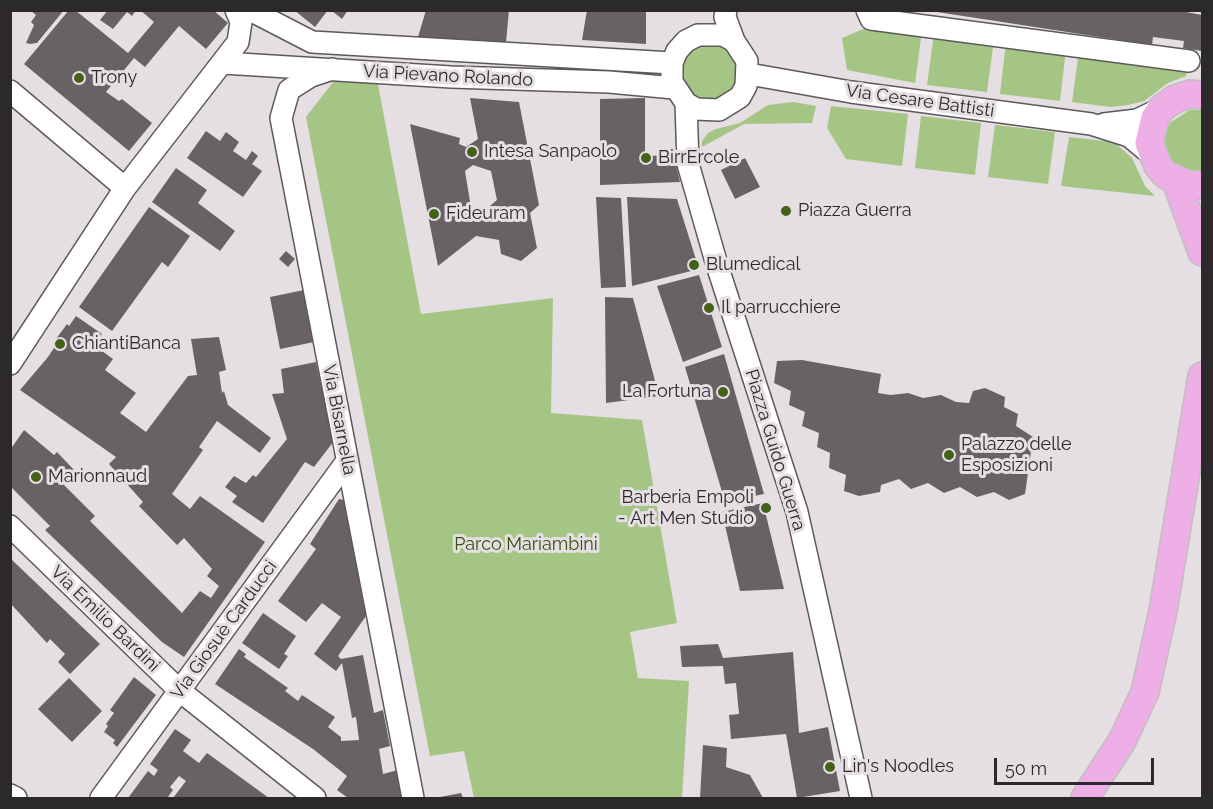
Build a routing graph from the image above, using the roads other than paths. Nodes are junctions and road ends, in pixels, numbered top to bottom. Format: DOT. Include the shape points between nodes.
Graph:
graph roads {
  1 [pos="236,10"];
  2 [pos="715,10"];
  3 [pos="726,10"];
  4 [pos="867,10"];
  5 [pos="259,13"];
  6 [pos="698,35"];
  7 [pos="734,41"];
  8 [pos="1189,61"];
  9 [pos="223,63"];
  10 [pos="672,63"];
  11 [pos="332,69"];
  12 [pos="749,74"];
  13 [pos="10,91"];
  14 [pos="1203,95"];
  15 [pos="680,96"];
  16 [pos="1162,108"];
  17 [pos="1091,124"];
  18 [pos="1152,155"];
  19 [pos="1190,183"];
  20 [pos="125,188"];
  21 [pos="1203,252"];
  22 [pos="10,364"];
  23 [pos="1203,376"];
  24 [pos="347,461"];
  25 [pos="10,526"];
  26 [pos="180,691"];
  27 [pos="10,795"];
  28 [pos="308,796"];
  29 [pos="16,798"];
  30 [pos="101,798"];
  31 [pos="413,798"];
  32 [pos="861,798"];
  33 [pos="1085,798"];
  1 -- 9 [label="street" via="241,22 238,42"];
  2 -- 6 [label="street"];
  3 -- 7 [label="street"];
  4 -- 8 [label="street" via="871,19"];
  5 -- 10 [label="street, Via Pievano Rolando" via="312,42"];
  6 -- 7 [label="street" via="723,35"];
  6 -- 10 [label="street" via="686,41"];
  7 -- 12 [label="street" via="745,56"];
  9 -- 11 [label="street, Via Pievano Rolando"];
  9 -- 20 [label="street"];
  10 -- 15 [label="street, Piazza Guido Guerra"];
  11 -- 15 [label="street, Via Pievano Rolando" via="609,82"];
  11 -- 24 [label="street, Via Bisarnella" via="311,75 289,90 281,118"];
  12 -- 15 [label="street" via="740,97 730,105 707,111"];
  12 -- 17 [label="street, Via Cesare Battisti" via="851,92"];
  13 -- 20 [label="street"];
  14 -- 16 [label="main road" via="1190,94"];
  15 -- 32 [label="street, Piazza Guido Guerra" via="688,164 797,512"];
  16 -- 17 [label="street, Via Cesare Battisti" via="1137,120"];
  16 -- 18 [label="main road" via="1150,130"];
  17 -- 18 [label="street, Via Cesare Battisti" via="1129,136"];
  18 -- 19 [label="main road" via="1158,166"];
  19 -- 21 [label="main road"];
  20 -- 22 [label="street"];
  23 -- 33 [label="main road" via="1163,611 1145,692 1122,741"];
  24 -- 26 [label="street, Via Giosuè Carducci"];
  24 -- 31 [label="street, Via Bisarnella"];
  25 -- 26 [label="street, Via Emilio Bardini"];
  26 -- 28 [label="street, Via Emilio Bardini"];
  26 -- 30 [label="street, Via Giosuè Carducci"];
  27 -- 29 [label="street"];
}
